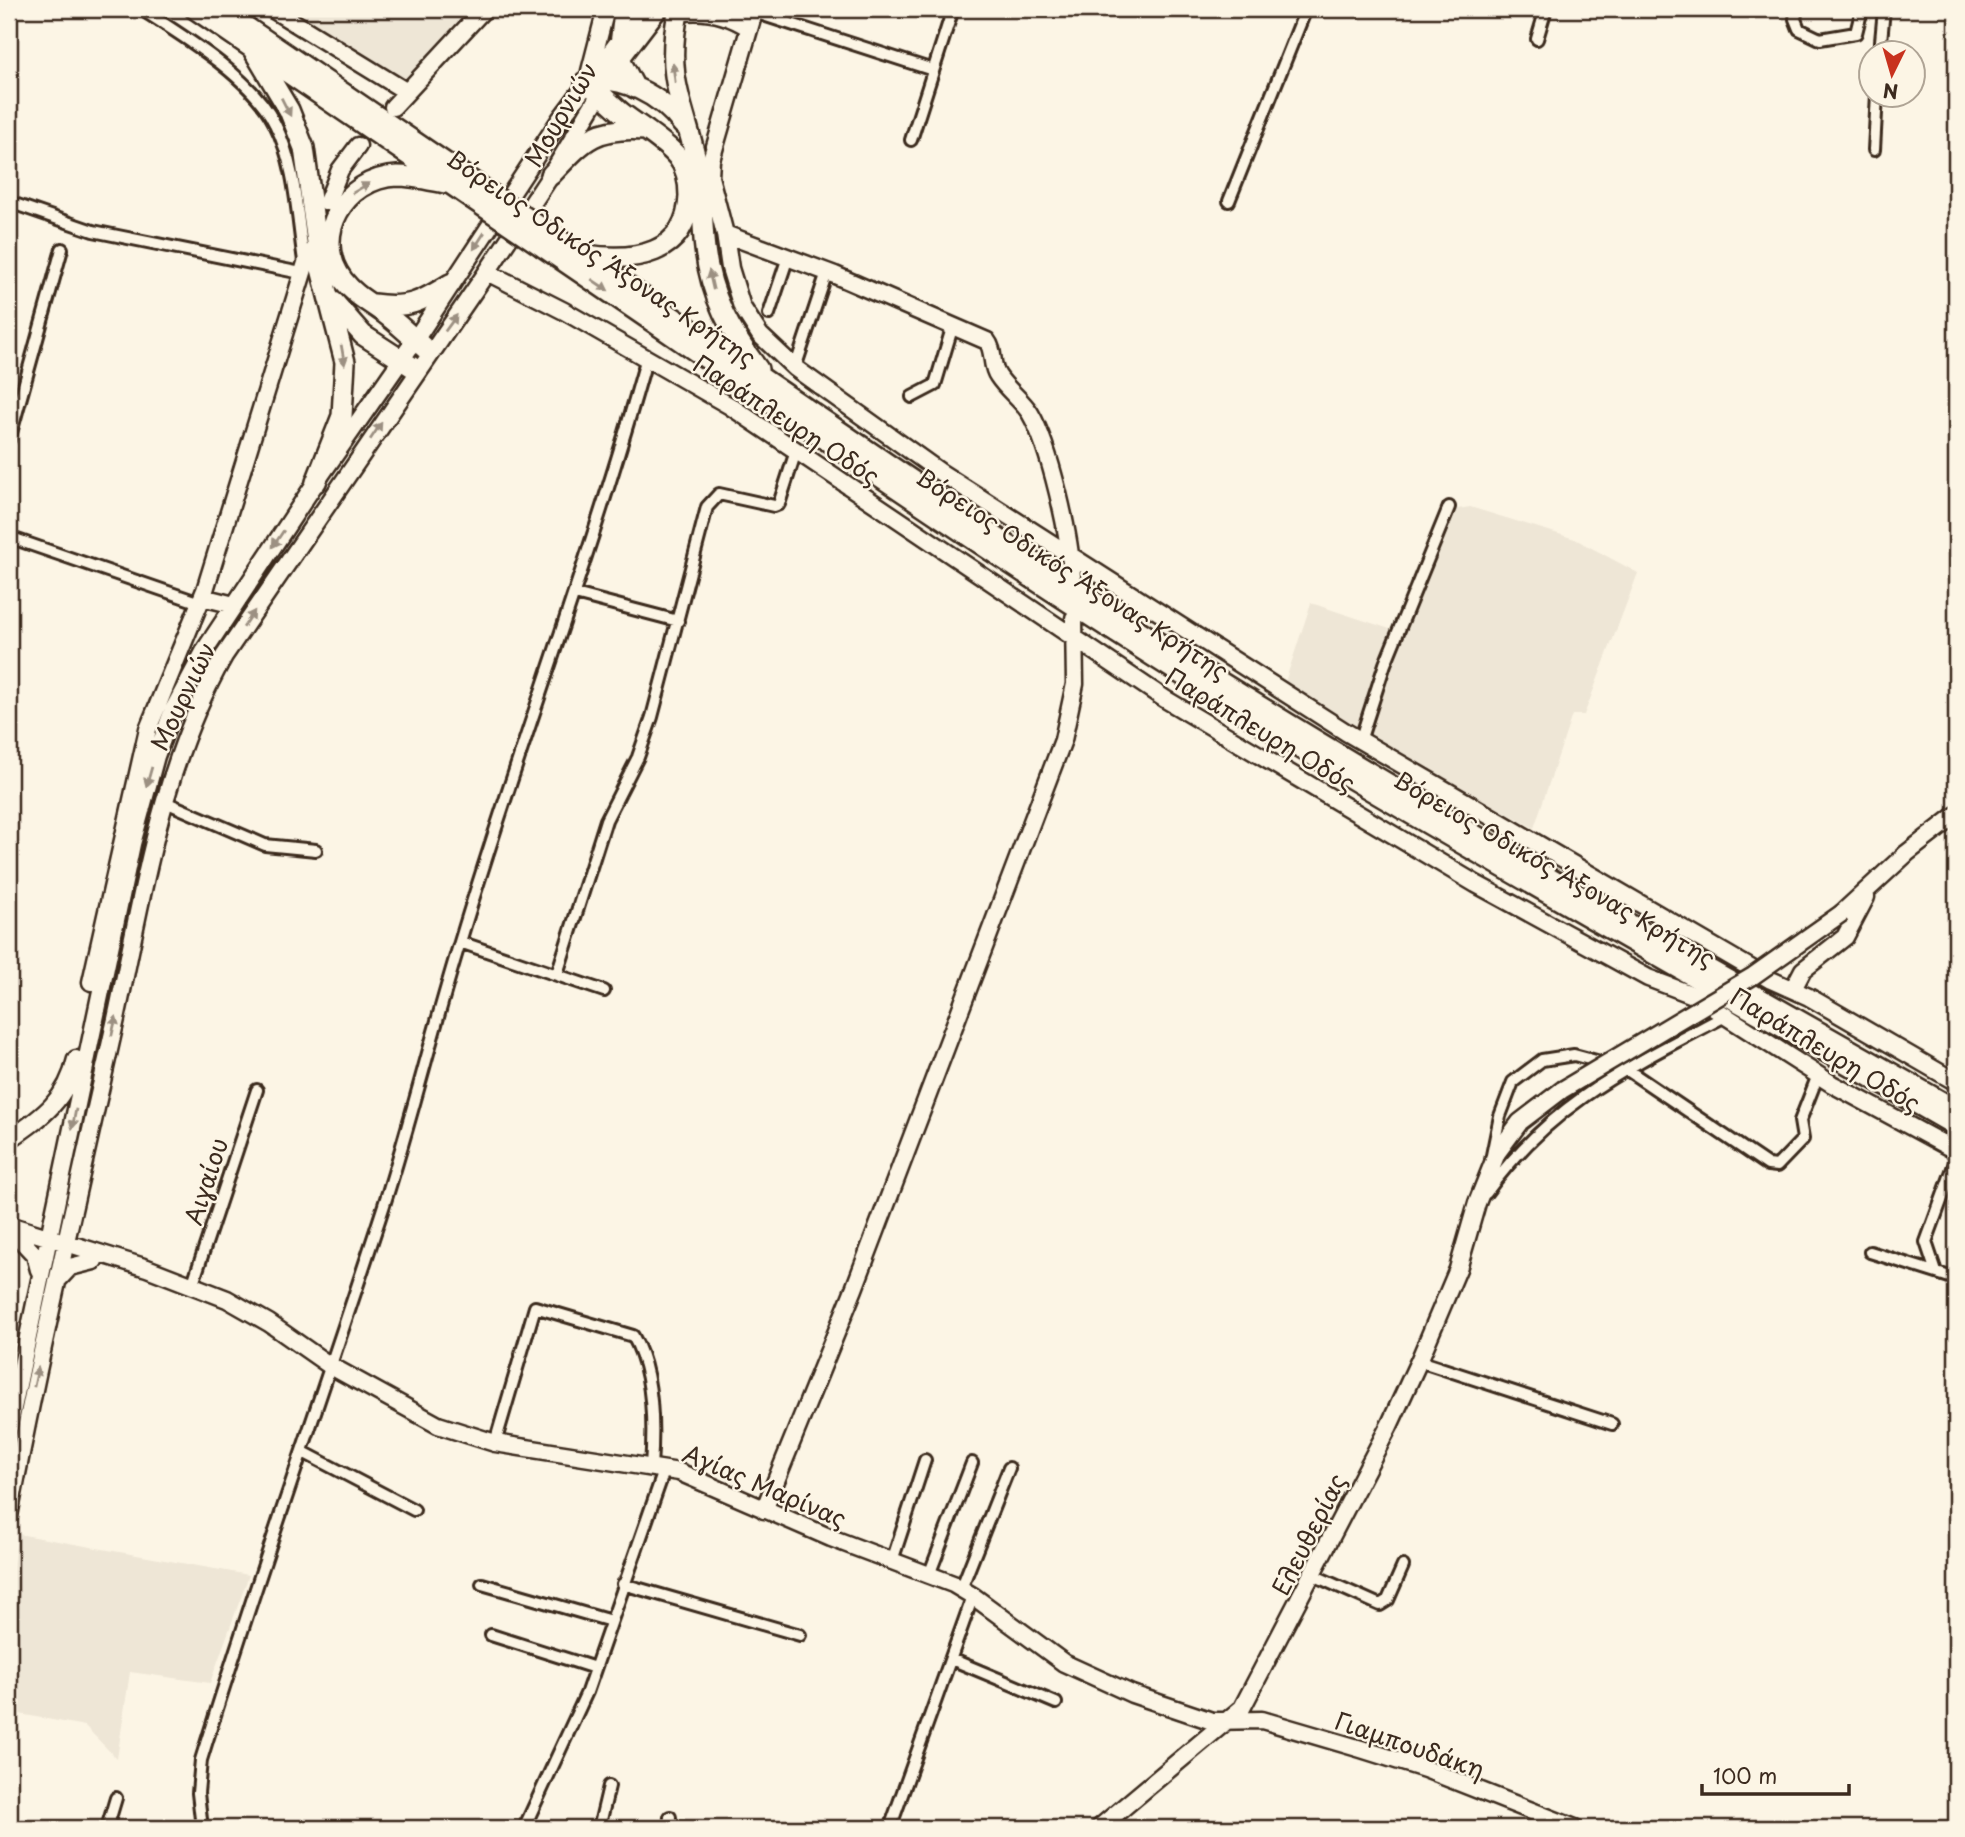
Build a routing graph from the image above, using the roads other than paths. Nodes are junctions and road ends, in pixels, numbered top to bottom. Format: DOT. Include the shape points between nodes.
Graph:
graph roads {
  1 [pos="141,9"];
  2 [pos="195,9"];
  3 [pos="220,9"];
  4 [pos="272,9"];
  5 [pos="484,9"];
  6 [pos="606,9"];
  7 [pos="623,9"];
  8 [pos="643,9"];
  9 [pos="953,9"];
  10 [pos="1306,9"];
  11 [pos="1546,9"];
  12 [pos="1797,9"];
  13 [pos="1861,9"];
  14 [pos="1884,9"];
  15 [pos="672,10"];
  16 [pos="755,10"];
  17 [pos="749,28"];
  18 [pos="1881,38"];
  19 [pos="1537,39"];
  20 [pos="252,48"];
  21 [pos="620,51"];
  22 [pos="933,70"];
  23 [pos="597,85"];
  24 [pos="635,88"];
  25 [pos="407,92"];
  26 [pos="393,107"];
  27 [pos="1876,108"];
  28 [pos="646,130"];
  29 [pos="688,131"];
  30 [pos="911,141"];
  31 [pos="358,146"];
  32 [pos="1874,150"];
  33 [pos="551,175"];
  34 [pos="451,184"];
  35 [pos="473,191"];
  36 [pos="1229,201"];
  37 [pos="9,202"];
  38 [pos="327,202"];
  39 [pos="725,234"];
  40 [pos="548,241"];
  41 [pos="62,249"];
  42 [pos="581,254"];
  43 [pos="788,257"];
  44 [pos="305,263"];
  45 [pos="487,272"];
  46 [pos="827,272"];
  47 [pos="450,284"];
  48 [pos="327,288"];
  49 [pos="368,303"];
  50 [pos="769,314"];
  51 [pos="953,325"];
  52 [pos="422,346"];
  53 [pos="647,357"];
  54 [pos="410,365"];
  55 [pos="795,368"];
  56 [pos="767,382"];
  57 [pos="912,397"];
  58 [pos="9,440"];
  59 [pos="796,452"];
  60 [pos="316,482"];
  61 [pos="1449,507"];
  62 [pos="9,537"];
  63 [pos="1071,556"];
  64 [pos="1072,576"];
  65 [pos="575,594"];
  66 [pos="201,600"];
  67 [pos="234,605"];
  68 [pos="1074,618"];
  69 [pos="678,621"];
  70 [pos="1075,636"];
  71 [pos="1360,741"];
  72 [pos="163,801"];
  73 [pos="1956,815"];
  74 [pos="316,850"];
  75 [pos="1870,889"];
  76 [pos="460,942"];
  77 [pos="557,974"];
  78 [pos="1794,989"];
  79 [pos="604,990"];
  80 [pos="1727,1015"];
  81 [pos="1626,1069"];
  82 [pos="1818,1075"];
  83 [pos="1956,1082"];
  84 [pos="257,1090"];
  85 [pos="1956,1110"];
  86 [pos="1956,1126"];
  87 [pos="9,1140"];
  88 [pos="1956,1151"];
  89 [pos="1956,1160"];
  90 [pos="1489,1171"];
  91 [pos="1477,1205"];
  92 [pos="55,1212"];
  93 [pos="72,1212"];
  94 [pos="15,1232"];
  95 [pos="47,1243"];
  96 [pos="64,1247"];
  97 [pos="1870,1252"];
  98 [pos="95,1256"];
  99 [pos="1936,1272"];
  100 [pos="40,1276"];
  101 [pos="1956,1279"];
  102 [pos="57,1281"];
  103 [pos="192,1286"];
  104 [pos="1419,1361"];
  105 [pos="329,1365"];
  106 [pos="1612,1424"];
  107 [pos="9,1427"];
  108 [pos="495,1443"];
  109 [pos="303,1452"];
  110 [pos="925,1460"];
  111 [pos="972,1462"];
  112 [pos="658,1467"];
  113 [pos="1009,1468"];
  114 [pos="414,1510"];
  115 [pos="764,1510"];
  116 [pos="9,1516"];
  117 [pos="892,1561"];
  118 [pos="1403,1566"];
  119 [pos="1312,1575"];
  120 [pos="929,1576"];
  121 [pos="482,1584"];
  122 [pos="623,1584"];
  123 [pos="967,1592"];
  124 [pos="611,1621"];
  125 [pos="491,1635"];
  126 [pos="800,1636"];
  127 [pos="951,1660"];
  128 [pos="595,1668"];
  129 [pos="1056,1703"];
  130 [pos="1226,1722"];
  131 [pos="609,1786"];
  132 [pos="116,1798"];
  133 [pos="107,1828"];
  134 [pos="202,1828"];
  135 [pos="524,1828"];
  136 [pos="599,1828"];
  137 [pos="890,1828"];
  138 [pos="1098,1828"];
  139 [pos="1196,1828"];
  140 [pos="1212,1828"];
  141 [pos="1575,1828"];
  1 -- 44 [label="street" via="256,95 270,116 289,165"];
  2 -- 20 [label="highway, Βόρειος Οδικός Άξονας Κρήτης"];
  3 -- 35 [label="highway, Βόρειος Οδικός Άξονας Κρήτης"];
  4 -- 25 [label="street"];
  5 -- 25 [label="street"];
  6 -- 23 [label="street" via="593,66"];
  7 -- 21 [label="street"];
  8 -- 21 [label="street, Μουρνιών"];
  9 -- 22 [label="street"];
  10 -- 36 [label="street"];
  11 -- 19 [label="street"];
  12 -- 13 [label="street" via="1799,29 1820,39 1856,33"];
  14 -- 18 [label="street"];
  15 -- 17 [label="street" via="721,15"];
  15 -- 21 [label="street, Μουρνιών"];
  29 -- 15 [label="highway, one-way" via="673,71"];
  16 -- 17 [label="street, Παράπλευρη Οδός"];
  16 -- 22 [label="street"];
  17 -- 39 [label="street, Παράπλευρη Οδός" via="710,160"];
  20 -- 34 [label="highway, Βόρειος Οδικός Άξονας Κρήτης"];
  20 -- 48 [label="highway, one-way" via="289,110 304,148"];
  21 -- 23 [label="street, Μουρνιών"];
  21 -- 24 [label="highway"];
  22 -- 30 [label="street"];
  23 -- 24 [label="highway"];
  23 -- 28 [label="highway"];
  23 -- 33 [label="street, Μουρνιών"];
  23 -- 47 [label="street, one-way"];
  24 -- 29 [label="highway" via="670,110"];
  25 -- 26 [label="street"];
  27 -- 32 [label="street"];
  28 -- 33 [label="highway" via="591,136"];
  28 -- 42 [label="highway" via="678,157 687,175 689,200 684,223 671,240 643,257"];
  56 -- 29 [label="highway, one-way" via="718,306"];
  31 -- 38 [label="street"];
  33 -- 45 [label="street, Μουρνιών"];
  34 -- 35 [label="highway, Βόρειος Οδικός Άξονας Κρήτης"];
  49 -- 34 [label="highway, one-way" via="342,279 331,257 331,230 344,200 366,183 396,176"];
  35 -- 40 [label="highway, Βόρειος Οδικός Άξονας Κρήτης, bridge"];
  37 -- 44 [label="street" via="93,231"];
  39 -- 43 [label="street"];
  39 -- 55 [label="street, Παράπλευρη Οδός" via="742,307 760,335"];
  40 -- 42 [label="highway, Βόρειος Οδικός Άξονας Κρήτης"];
  40 -- 86 [label="highway, Βόρειος Οδικός Άξονας Κρήτης, one-way" via="987,549 1186,677 1357,782"];
  41 -- 58 [label="street"];
  42 -- 56 [label="highway, Βόρειος Οδικός Άξονας Κρήτης"];
  43 -- 46 [label="street"];
  43 -- 50 [label="street"];
  44 -- 66 [label="street"];
  52 -- 45 [label="street, Μουρνιών, one-way"];
  45 -- 53 [label="street, Παράπλευρη Οδός"];
  46 -- 51 [label="street"];
  46 -- 55 [label="street"];
  47 -- 49 [label="highway" via="403,307"];
  47 -- 52 [label="street"];
  48 -- 54 [label="highway" via="338,309 363,335"];
  48 -- 60 [label="highway, one-way" via="345,362 345,399 338,433"];
  49 -- 52 [label="highway"];
  51 -- 57 [label="street" via="935,386"];
  51 -- 63 [label="street" via="990,345 995,371 1030,414 1062,511"];
  52 -- 54 [label="street"];
  53 -- 59 [label="street, Παράπλευρη Οδός"];
  53 -- 65 [label="street"];
  54 -- 60 [label="street"];
  72 -- 54 [label="street, Μουρνιών, one-way" via="190,720 224,656"];
  55 -- 63 [label="street, Παράπλευρη Οδός" via="940,472"];
  56 -- 85 [label="highway, Βόρειος Οδικός Άξονας Κρήτης" via="996,538 1341,756"];
  59 -- 69 [label="street" via="779,504 727,494 713,498 702,520"];
  59 -- 70 [label="street, Παράπλευρη Οδός"];
  60 -- 67 [label="street, one-way"];
  61 -- 71 [label="street" via="1385,664"];
  62 -- 66 [label="street"];
  63 -- 64 [label="street"];
  63 -- 71 [label="street, Παράπλευρη Οδός"];
  65 -- 69 [label="street"];
  65 -- 76 [label="street"];
  66 -- 67 [label="street"];
  66 -- 87 [label="street" via="154,708 142,750 72,1076 51,1110"];
  67 -- 92 [label="street, one-way" via="173,710 148,781"];
  68 -- 70 [label="street"];
  69 -- 77 [label="street" via="645,737 606,820"];
  70 -- 80 [label="street, Παράπλευρη Οδός" via="1165,699 1476,884 1648,978 1693,995"];
  70 -- 115 [label="street" via="1075,684 1063,740 859,1276"];
  71 -- 78 [label="street, Παράπλευρη Οδός" via="1771,980"];
  72 -- 74 [label="street" via="265,845"];
  93 -- 72 [label="street, Μουρνιών, one-way"];
  73 -- 75 [label="street"];
  75 -- 78 [label="street" via="1845,937 1803,971"];
  75 -- 90 [label="street, Ελευθερίας, bridge" via="1753,976 1562,1090 1520,1122"];
  76 -- 77 [label="street"];
  76 -- 105 [label="street" via="384,1205"];
  77 -- 79 [label="street"];
  78 -- 83 [label="street, Παράπλευρη Οδός"];
  80 -- 81 [label="street"];
  80 -- 82 [label="street, Παράπλευρη Οδός"];
  81 -- 82 [label="street" via="1768,1165 1777,1166 1803,1139 1800,1121"];
  81 -- 90 [label="street" via="1574,1055 1542,1060 1521,1073 1507,1093"];
  81 -- 91 [label="street" via="1569,1105 1534,1135"];
  82 -- 88 [label="street, Παράπλευρη Οδός"];
  84 -- 103 [label="street, Αιγαίου"];
  89 -- 99 [label="street" via="1926,1242"];
  90 -- 91 [label="street, Ελευθερίας"];
  91 -- 104 [label="street, Ελευθερίας" via="1458,1269"];
  92 -- 94 [label="street" via="41,1226"];
  92 -- 95 [label="street"];
  93 -- 96 [label="street, Μουρνιών"];
  93 -- 98 [label="street" via="79,1239"];
  94 -- 95 [label="street, Αγίας Μαρίνας"];
  94 -- 100 [label="street" via="35,1255"];
  95 -- 96 [label="street, Αγίας Μαρίνας"];
  95 -- 100 [label="street"];
  96 -- 98 [label="street, Αγίας Μαρίνας"];
  96 -- 102 [label="street, Μουρνιών"];
  97 -- 99 [label="street"];
  98 -- 102 [label="street" via="70,1267"];
  98 -- 103 [label="street, Αγίας Μαρίνας"];
  99 -- 101 [label="street"];
  100 -- 107 [label="street"];
  116 -- 102 [label="street, Μουρνιών, one-way"];
  103 -- 105 [label="street, Αγίας Μαρίνας" via="269,1323"];
  104 -- 106 [label="street"];
  104 -- 119 [label="street, Ελευθερίας"];
  105 -- 108 [label="street, Αγίας Μαρίνας" via="420,1417"];
  105 -- 109 [label="street"];
  108 -- 112 [label="street, Αγίας Μαρίνας"];
  108 -- 112 [label="street" via="535,1307 633,1336 646,1379"];
  109 -- 114 [label="street"];
  109 -- 134 [label="street" via="201,1760"];
  110 -- 117 [label="street"];
  111 -- 120 [label="street"];
  112 -- 115 [label="street, Αγίας Μαρίνας"];
  112 -- 122 [label="street"];
  113 -- 123 [label="street"];
  115 -- 117 [label="street, Αγίας Μαρίνας"];
  117 -- 120 [label="street, Αγίας Μαρίνας"];
  118 -- 119 [label="street" via="1388,1600 1380,1605"];
  119 -- 130 [label="street, Ελευθερίας" via="1242,1708"];
  120 -- 123 [label="street, Αγίας Μαρίνας"];
  121 -- 124 [label="street"];
  122 -- 124 [label="street"];
  122 -- 126 [label="street"];
  123 -- 127 [label="street"];
  123 -- 130 [label="street, Αγίας Μαρίνας" via="1079,1672 1188,1713"];
  124 -- 128 [label="street"];
  125 -- 128 [label="street"];
  127 -- 129 [label="street"];
  127 -- 137 [label="street"];
  128 -- 135 [label="street"];
  130 -- 138 [label="street, Ελευθερίας"];
  130 -- 141 [label="street, Γιαμπουδάκη" via="1262,1720 1361,1749 1426,1769"];
  131 -- 136 [label="street"];
  132 -- 133 [label="street"];
  139 -- 140 [label="street"];
}
